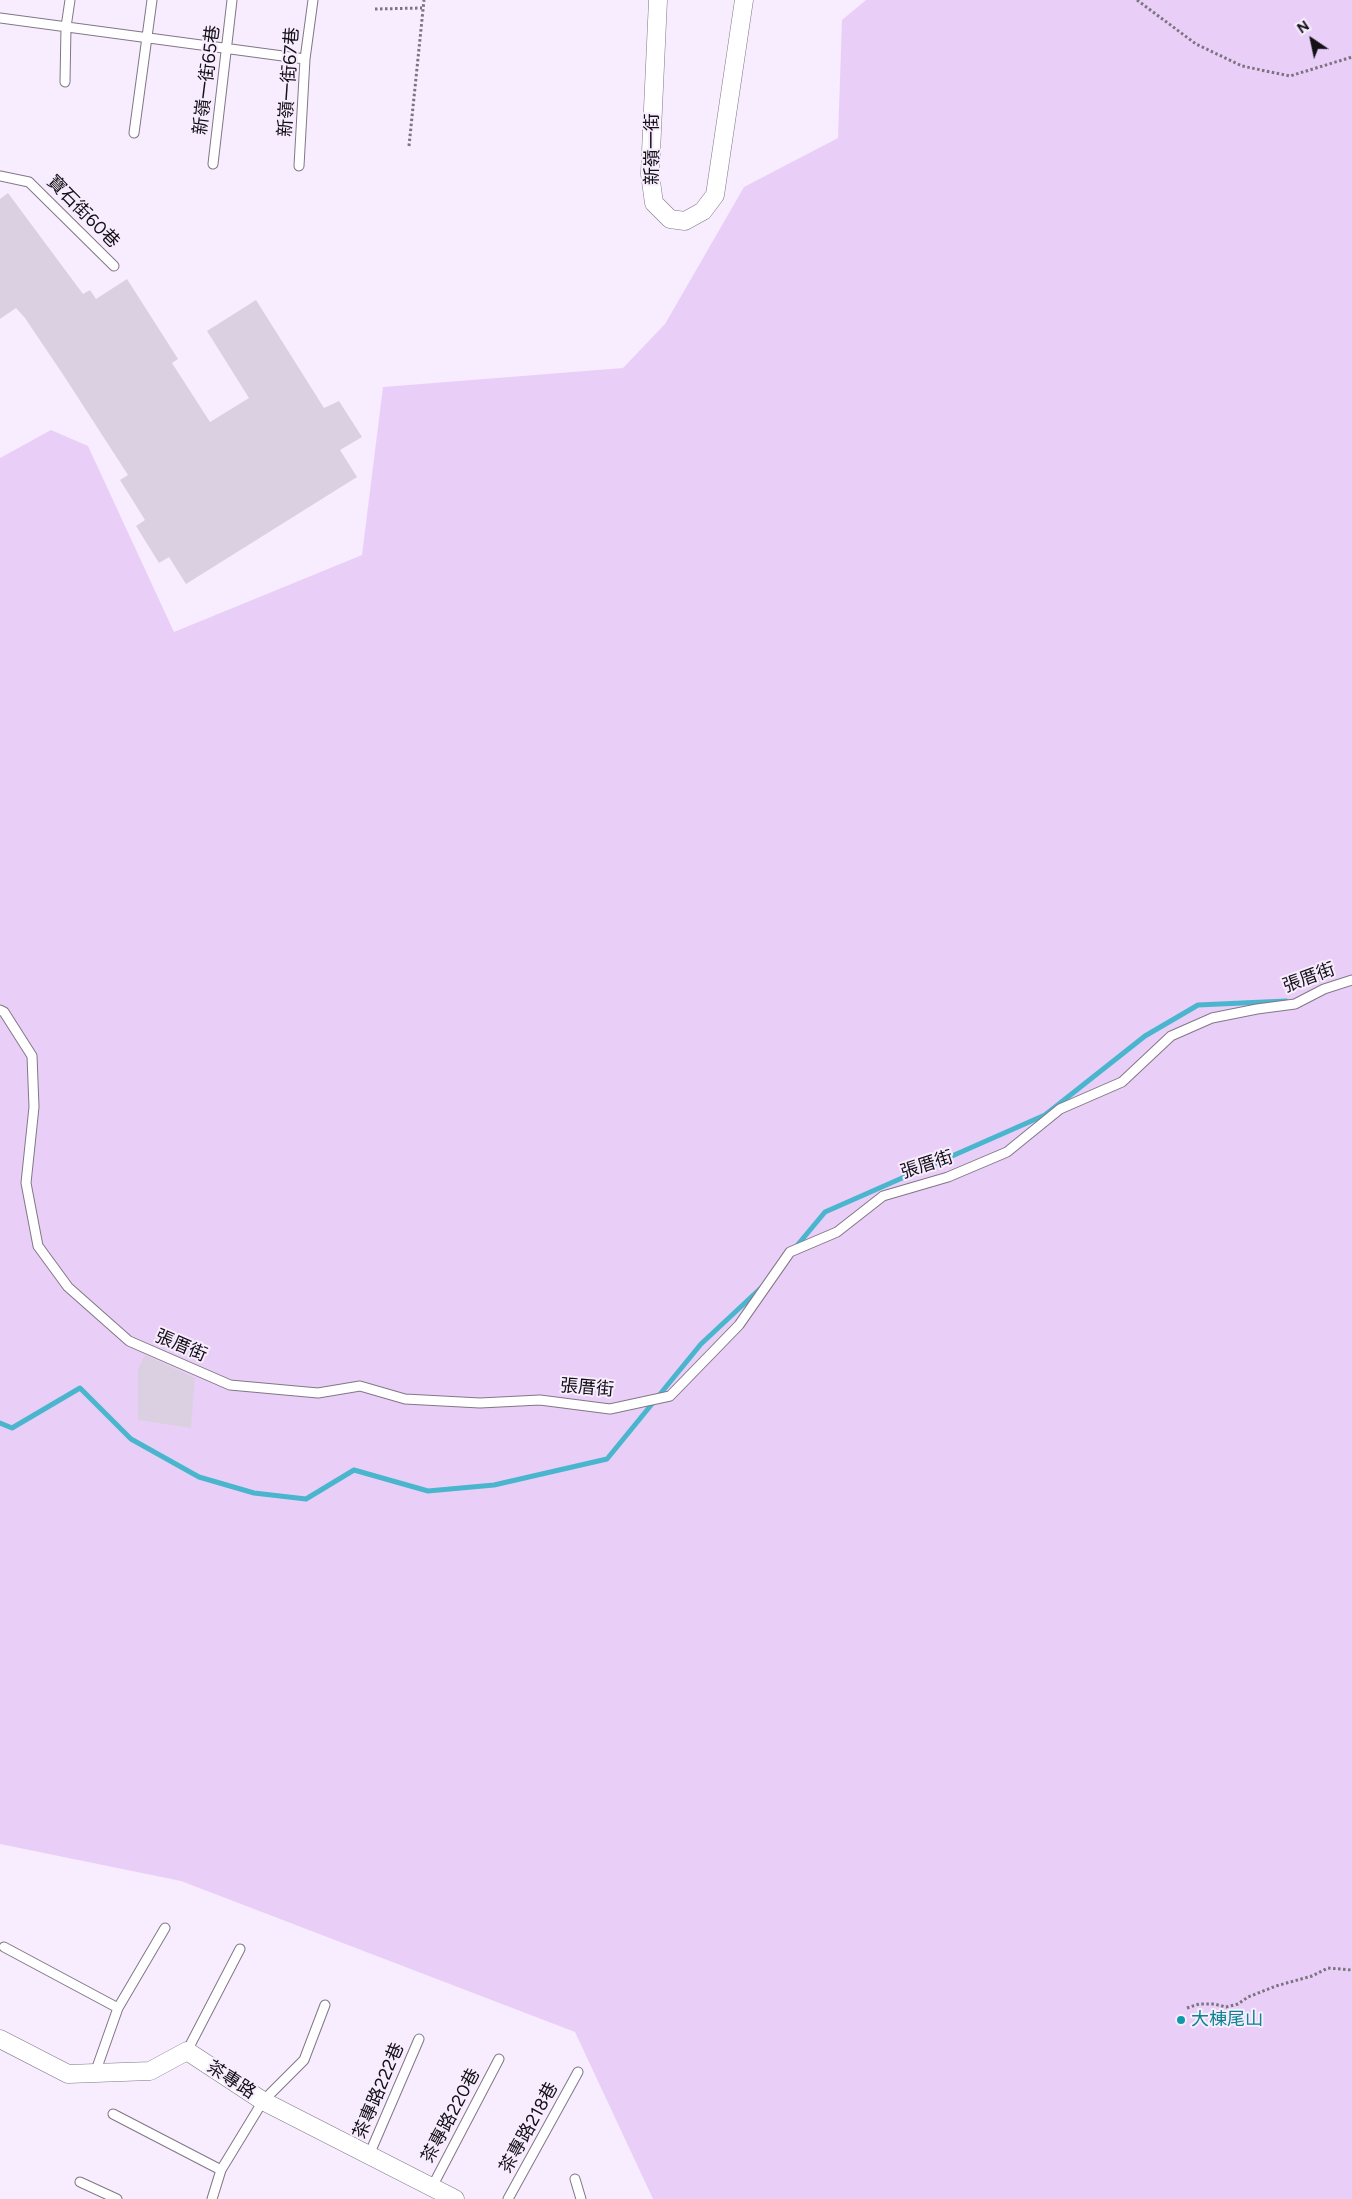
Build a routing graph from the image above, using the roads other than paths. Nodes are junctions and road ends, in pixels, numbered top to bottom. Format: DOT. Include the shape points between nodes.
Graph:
graph roads {
  1 [pos="70,0"];
  2 [pos="152,0"];
  3 [pos="232,0"];
  4 [pos="313,0"];
  5 [pos="658,0"];
  6 [pos="744,0"];
  7 [pos="0,18"];
  8 [pos="66,27"];
  9 [pos="147,38"];
  10 [pos="228,48"];
  11 [pos="305,59"];
  12 [pos="65,82"];
  13 [pos="134,133"];
  14 [pos="213,164"];
  15 [pos="299,166"];
  16 [pos="0,176"];
  17 [pos="114,266"];
  18 [pos="1352,980"];
  19 [pos="0,1010"];
  20 [pos="165,1928"];
  21 [pos="4,1947"];
  22 [pos="240,1949"];
  23 [pos="324,2005"];
  24 [pos="118,2008"];
  25 [pos="0,2039"];
  26 [pos="419,2039"];
  27 [pos="188,2052"];
  28 [pos="499,2059"];
  29 [pos="578,2072"];
  30 [pos="95,2073"];
  31 [pos="263,2101"];
  32 [pos="112,2114"];
  33 [pos="370,2155"];
  34 [pos="221,2170"];
  35 [pos="575,2179"];
  36 [pos="80,2182"];
  37 [pos="432,2187"];
  38 [pos="117,2199"];
  39 [pos="212,2199"];
  40 [pos="455,2199"];
  41 [pos="508,2199"];
  42 [pos="581,2199"];
  1 -- 8 [label="lane"];
  2 -- 9 [label="lane"];
  3 -- 10 [label="lane, 新嶺一街65巷"];
  4 -- 11 [label="lane, 新嶺一街67巷"];
  5 -- 6 [label="street, 新嶺一街" via="650,174 654,204 670,219 685,221 703,211 715,195"];
  7 -- 8 [label="lane"];
  8 -- 9 [label="lane"];
  8 -- 12 [label="lane"];
  9 -- 10 [label="lane"];
  9 -- 13 [label="lane"];
  10 -- 11 [label="lane"];
  10 -- 14 [label="lane, 新嶺一街65巷"];
  11 -- 15 [label="lane, 新嶺一街67巷"];
  16 -- 17 [label="lane, 寶石街60巷" via="29,182"];
  18 -- 19 [label="lane, 張厝街" via="1324,989 1295,1004 1212,1018 1171,1036 1122,1082 1060,1109 1008,1152 948,1177 883,1196 837,1232 790,1252 739,1325 670,1396 610,1409 540,1400 480,1403 405,1399 360,1386 318,1393 230,1385 129,1341 68,1287 38,1246 26,1183 34,1107 32,1056"];
  20 -- 24 [label="lane"];
  21 -- 24 [label="lane"];
  22 -- 27 [label="lane"];
  23 -- 31 [label="lane" via="304,2060"];
  24 -- 30 [label="lane"];
  25 -- 30 [label="street, 茶專路" via="68,2074"];
  26 -- 33 [label="lane, 茶專路222巷"];
  27 -- 30 [label="street, 茶專路" via="150,2072"];
  27 -- 31 [label="street, 茶專路"];
  28 -- 37 [label="lane, 茶專路220巷"];
  29 -- 41 [label="lane, 茶專路218巷"];
  31 -- 33 [label="street, 茶專路"];
  31 -- 34 [label="lane"];
  32 -- 34 [label="lane"];
  33 -- 37 [label="street, 茶專路"];
  34 -- 39 [label="lane"];
  35 -- 42 [label="lane"];
  36 -- 38 [label="lane"];
  37 -- 40 [label="street, 茶專路"];
}
